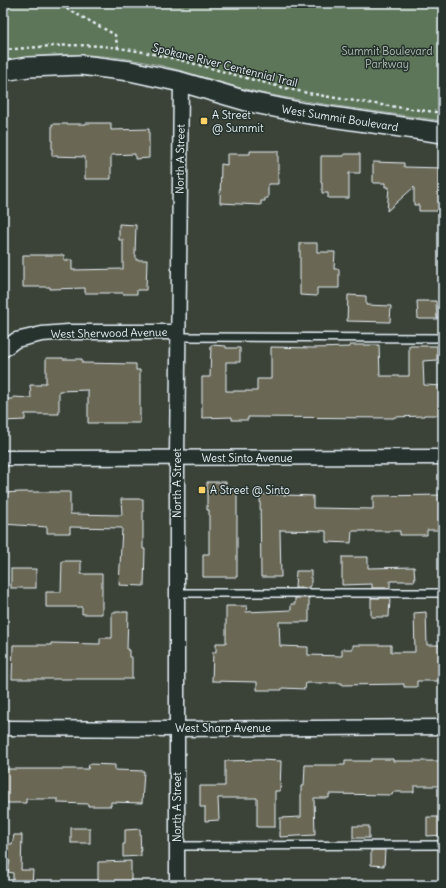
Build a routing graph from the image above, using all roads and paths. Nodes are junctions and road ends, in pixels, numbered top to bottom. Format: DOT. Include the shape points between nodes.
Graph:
graph roads {
  1 [pos="56,3"];
  2 [pos="118,48"];
  3 [pos="3,50"];
  4 [pos="3,71"];
  5 [pos="181,82"];
  6 [pos="443,113"];
  7 [pos="443,133"];
  8 [pos="178,335"];
  9 [pos="443,338"];
  10 [pos="3,350"];
  11 [pos="443,457"];
  12 [pos="3,458"];
  13 [pos="177,458"];
  14 [pos="177,593"];
  15 [pos="443,593"];
  16 [pos="443,727"];
  17 [pos="3,728"];
  18 [pos="178,729"];
  19 [pos="443,845"];
  20 [pos="177,846"];
  21 [pos="177,885"];
  1 -- 2 [label="path" via="110,32 115,36"];
  2 -- 3 [label="path, Spokane River Centennial Trail" via="61,46"];
  2 -- 6 [label="path, Spokane River Centennial Trail" via="303,92"];
  4 -- 5 [label="street, West Summit Boulevard" via="28,67 81,65 130,71"];
  5 -- 7 [label="street, West Summit Boulevard" via="304,114"];
  5 -- 8 [label="street, North A Street"];
  8 -- 9 [label="lane"];
  8 -- 10 [label="street, West Sherwood Avenue" via="68,332 42,334 16,340"];
  8 -- 13 [label="street, North A Street"];
  11 -- 13 [label="street, West Sinto Avenue"];
  12 -- 13 [label="street, West Sinto Avenue"];
  13 -- 14 [label="street, North A Street"];
  14 -- 15 [label="lane"];
  14 -- 18 [label="street, North A Street"];
  16 -- 18 [label="street, West Sharp Avenue"];
  17 -- 18 [label="street, West Sharp Avenue"];
  18 -- 20 [label="street, North A Street"];
  19 -- 20 [label="lane"];
  20 -- 21 [label="street, North A Street"];
}
